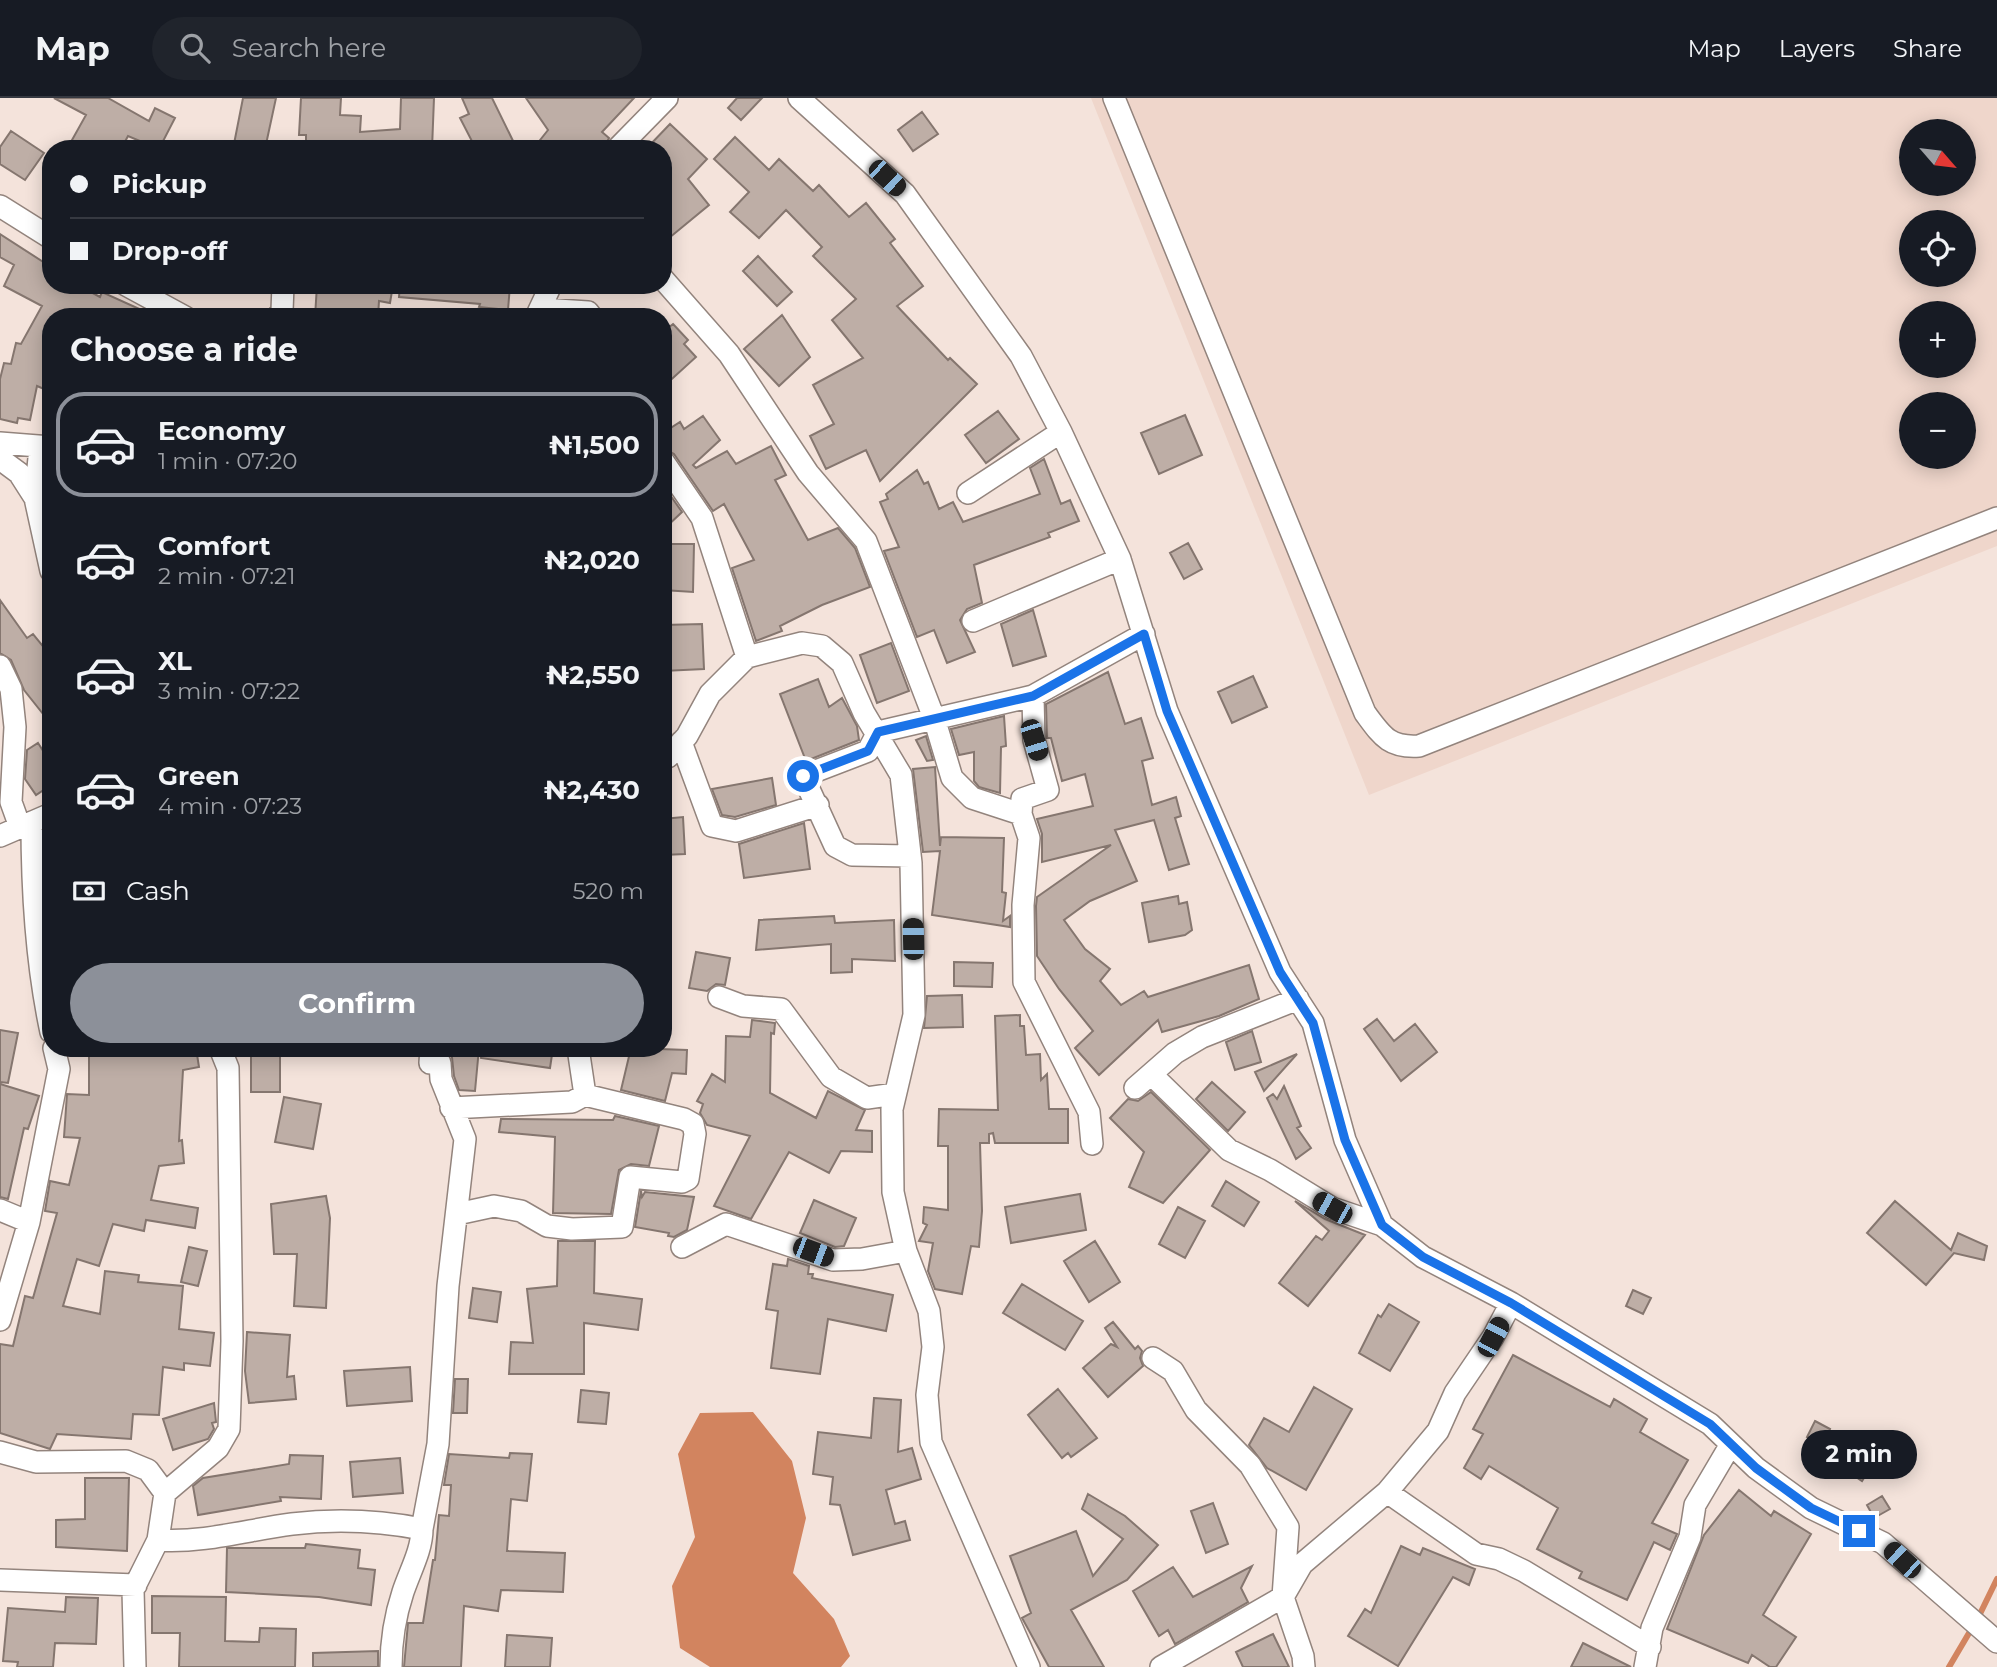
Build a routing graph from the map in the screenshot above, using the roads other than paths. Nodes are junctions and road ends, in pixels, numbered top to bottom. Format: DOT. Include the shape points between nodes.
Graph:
graph roads {
  1 [pos="667,98"];
  2 [pos="799,98"];
  3 [pos="1114,98"];
  4 [pos="626,140"];
  5 [pos="0,206"];
  6 [pos="42,232"];
  7 [pos="672,289"];
  8 [pos="143,294"];
  9 [pos="168,308"];
  10 [pos="1061,432"];
  11 [pos="0,443"];
  12 [pos="42,447"];
  13 [pos="0,459"];
  14 [pos="42,462"];
  15 [pos="672,474"];
  16 [pos="968,493"];
  17 [pos="35,498"];
  18 [pos="1997,518"];
  19 [pos="42,530"];
  20 [pos="1120,559"];
  21 [pos="974,621"];
  22 [pos="1144,634"];
  23 [pos="747,657"];
  24 [pos="0,666"];
  25 [pos="1033,696"];
  26 [pos="934,718"];
  27 [pos="878,732"];
  28 [pos="681,742"];
  29 [pos="672,752"];
  30 [pos="818,805"];
  31 [pos="1021,814"];
  32 [pos="34,821"];
  33 [pos="0,836"];
  34 [pos="910,856"];
  35 [pos="42,991"];
  36 [pos="719,997"];
  37 [pos="1298,999"];
  38 [pos="56,1057"];
  39 [pos="224,1057"];
  40 [pos="430,1057"];
  41 [pos="579,1057"];
  42 [pos="1151,1074"];
  43 [pos="1135,1088"];
  44 [pos="895,1094"];
  45 [pos="585,1095"];
  46 [pos="452,1108"];
  47 [pos="1092,1144"];
  48 [pos="0,1210"];
  49 [pos="457,1214"];
  50 [pos="29,1222"];
  51 [pos="1382,1225"];
  52 [pos="681,1247"];
  53 [pos="905,1251"];
  54 [pos="1511,1303"];
  55 [pos="0,1320"];
  56 [pos="1153,1358"];
  57 [pos="1731,1444"];
  58 [pos="0,1452"];
  59 [pos="1387,1492"];
  60 [pos="165,1493"];
  61 [pos="422,1529"];
  62 [pos="158,1541"];
  63 [pos="0,1580"];
  64 [pos="136,1585"];
  65 [pos="1283,1597"];
  66 [pos="1997,1642"];
  67 [pos="1648,1657"];
  68 [pos="135,1667"];
  69 [pos="391,1667"];
  70 [pos="1029,1667"];
  71 [pos="1161,1667"];
  72 [pos="1304,1667"];
  1 -- 4 [label="street"];
  2 -- 10 [label="street" via="905,194 1021,356"];
  3 -- 18 [label="street" via="1365,713 1382,737 1402,747 1419,746"];
  5 -- 6 [label="street"];
  7 -- 26 [label="street" via="730,354 808,473 866,541"];
  8 -- 9 [label="street"];
  10 -- 16 [label="street"];
  10 -- 20 [label="street"];
  11 -- 12 [label="street"];
  13 -- 17 [label="street" via="19,473"];
  14 -- 17 [label="street"];
  15 -- 23 [label="street" via="702,518"];
  17 -- 19 [label="street"];
  20 -- 21 [label="street"];
  20 -- 22 [label="street"];
  22 -- 25 [label="street"];
  22 -- 37 [label="street" via="1167,711 1280,972"];
  23 -- 27 [label="street" via="802,643 822,646 842,663 864,713"];
  23 -- 28 [label="street" via="710,694"];
  24 -- 32 [label="street" via="12,689 11,802"];
  25 -- 26 [label="street"];
  25 -- 31 [label="street" via="1034,740 1048,790 1022,799"];
  26 -- 27 [label="street"];
  26 -- 31 [label="street" via="952,778 972,798"];
  27 -- 30 [label="street" via="868,751 803,776"];
  27 -- 34 [label="street" via="901,775"];
  28 -- 29 [label="street"];
  28 -- 30 [label="street" via="712,826 736,831"];
  30 -- 34 [label="street" via="835,846 852,855"];
  31 -- 47 [label="street" via="1029,838 1023,905 1024,982 1089,1112"];
  32 -- 33 [label="street"];
  32 -- 35 [label="street" via="33,903"];
  34 -- 44 [label="street" via="914,1015"];
  36 -- 44 [label="street" via="743,1006 781,1009 831,1077 867,1098"];
  37 -- 42 [label="street" via="1202,1037"];
  37 -- 51 [label="street" via="1313,1023 1345,1140"];
  38 -- 50 [label="street" via="59,1069"];
  39 -- 60 [label="street" via="228,1068 232,1341 229,1429 218,1448"];
  40 -- 46 [label="street" via="430,1063 440,1063"];
  41 -- 45 [label="street"];
  42 -- 43 [label="street"];
  42 -- 51 [label="street" via="1229,1150 1332,1208"];
  44 -- 53 [label="street" via="893,1192"];
  45 -- 46 [label="street" via="572,1102"];
  45 -- 49 [label="street" via="693,1125 688,1179 631,1177 622,1227 572,1230 547,1226 521,1211 494,1206"];
  46 -- 49 [label="street" via="465,1139"];
  48 -- 50 [label="street"];
  49 -- 61 [label="street" via="438,1444"];
  50 -- 55 [label="street"];
  51 -- 54 [label="street" via="1423,1257"];
  52 -- 53 [label="street" via="726,1224 832,1260"];
  53 -- 70 [label="street" via="929,1311 931,1442"];
  54 -- 57 [label="street" via="1710,1424"];
  54 -- 59 [label="street" via="1437,1431"];
  56 -- 65 [label="street" via="1173,1371 1196,1410 1250,1465 1288,1527"];
  57 -- 66 [label="street" via="1811,1508 1883,1543"];
  57 -- 67 [label="street" via="1695,1506 1690,1537 1652,1628"];
  58 -- 60 [label="street" via="36,1462 126,1461 148,1470"];
  59 -- 65 [label="street" via="1302,1564"];
  59 -- 67 [label="street" via="1476,1554 1524,1571"];
  60 -- 62 [label="street"];
  61 -- 62 [label="street" via="334,1521 192,1542"];
  61 -- 69 [label="street" via="391,1642"];
  62 -- 64 [label="street"];
  63 -- 64 [label="street"];
  64 -- 68 [label="street"];
  65 -- 71 [label="street"];
  65 -- 72 [label="street"];
}
